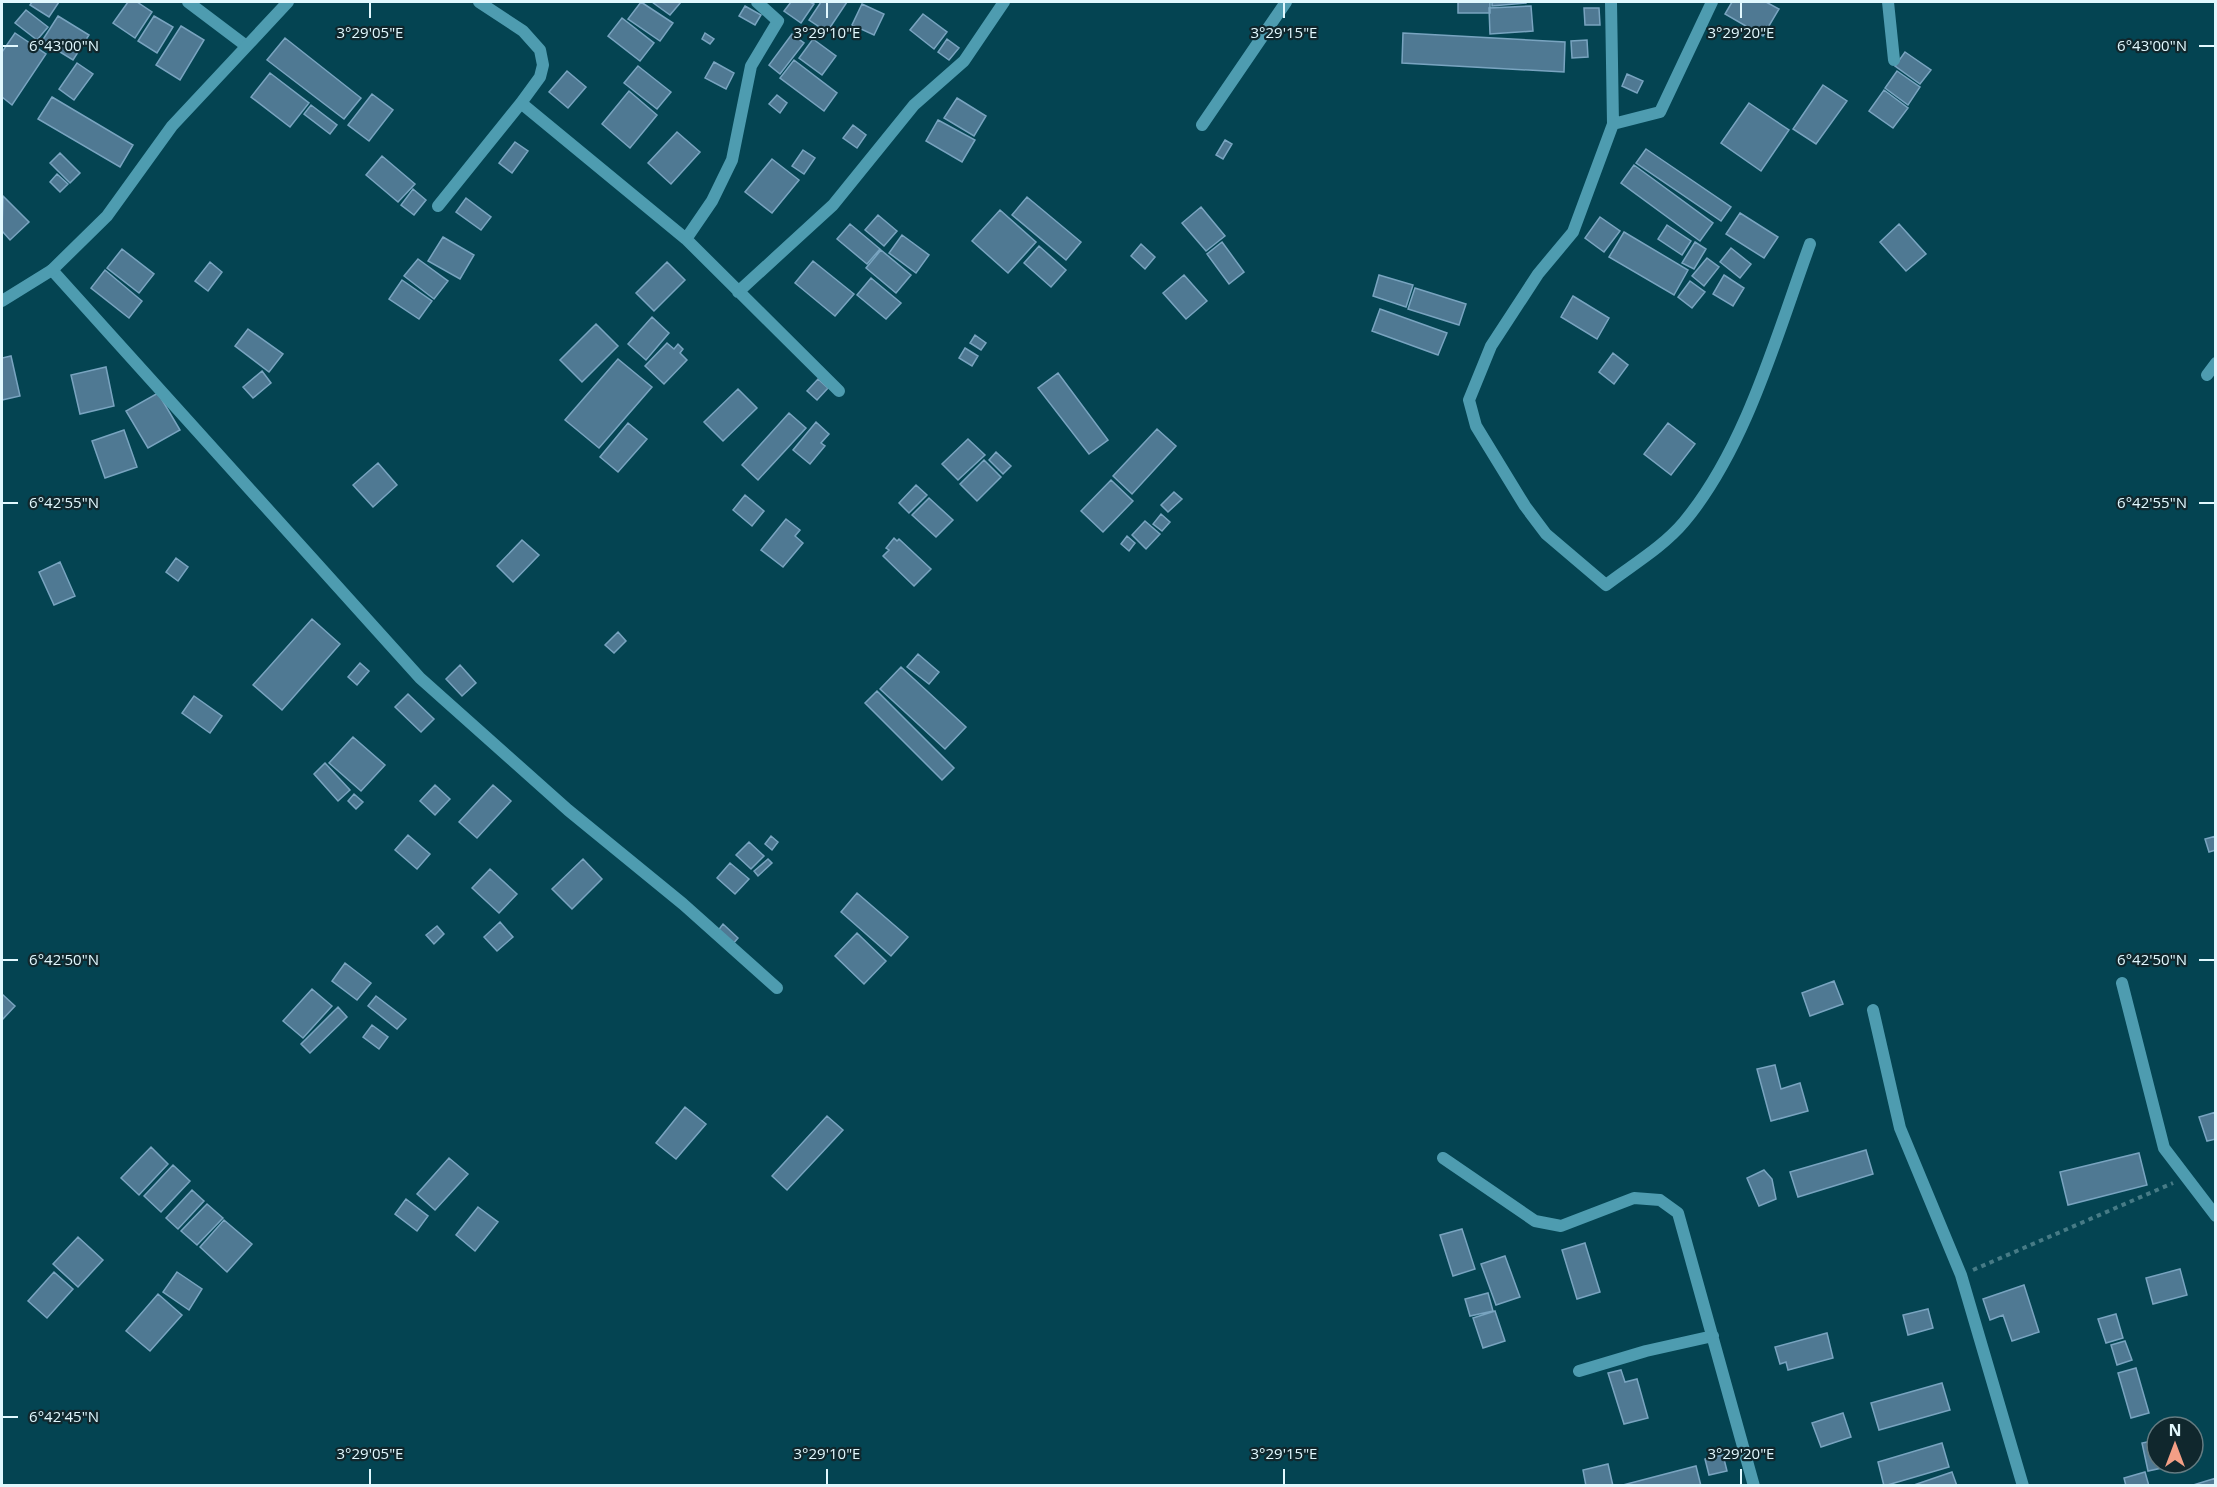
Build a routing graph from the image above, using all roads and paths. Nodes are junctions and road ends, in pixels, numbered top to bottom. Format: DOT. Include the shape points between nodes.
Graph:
graph roads {
  1 [pos="188,2"];
  2 [pos="288,2"];
  3 [pos="479,2"];
  4 [pos="757,2"];
  5 [pos="1004,2"];
  6 [pos="1286,2"];
  7 [pos="1611,2"];
  8 [pos="1712,2"];
  9 [pos="1888,2"];
  10 [pos="245,45"];
  11 [pos="1894,60"];
  12 [pos="521,103"];
  13 [pos="1613,124"];
  14 [pos="1202,125"];
  15 [pos="438,206"];
  16 [pos="686,240"];
  17 [pos="1810,244"];
  18 [pos="52,270"];
  19 [pos="738,292"];
  20 [pos="2,301"];
  21 [pos="2216,363"];
  22 [pos="2207,375"];
  23 [pos="839,391"];
  24 [pos="2122,983"];
  25 [pos="777,988"];
  26 [pos="1873,1010"];
  27 [pos="1443,1158"];
  28 [pos="2187,1177"];
  29 [pos="2216,1216"];
  30 [pos="1961,1275"];
  31 [pos="1713,1336"];
  32 [pos="1580,1371"];
  33 [pos="1754,1485"];
  34 [pos="2023,1485"];
  1 -- 10 [label="street"];
  2 -- 10 [label="street"];
  3 -- 12 [label="street" via="523,32 540,50 540,77"];
  4 -- 16 [label="street" via="778,21 751,66 732,159 712,201"];
  5 -- 19 [label="street" via="964,61 914,105 833,205"];
  6 -- 14 [label="street"];
  7 -- 13 [label="street"];
  8 -- 13 [label="street" via="1660,112"];
  9 -- 11 [label="street"];
  10 -- 18 [label="street" via="172,126 107,216"];
  12 -- 15 [label="street"];
  12 -- 16 [label="street"];
  13 -- 17 [label="street" via="1573,232 1538,274 1491,346 1469,400 1476,426 1524,506 1546,534 1606,585 1664,542 1706,490 1743,424"];
  16 -- 19 [label="street"];
  18 -- 20 [label="street"];
  18 -- 25 [label="street" via="420,678"];
  19 -- 23 [label="street"];
  21 -- 22 [label="street"];
  24 -- 28 [label="street" via="2164,1148"];
  26 -- 30 [label="street" via="1900,1128"];
  27 -- 31 [label="street" via="1535,1221 1561,1226 1634,1198 1660,1200 1678,1213"];
  28 -- 29 [label="street"];
  28 -- 30 [label="path"];
  30 -- 34 [label="street"];
  31 -- 32 [label="street"];
  31 -- 33 [label="street"];
}
